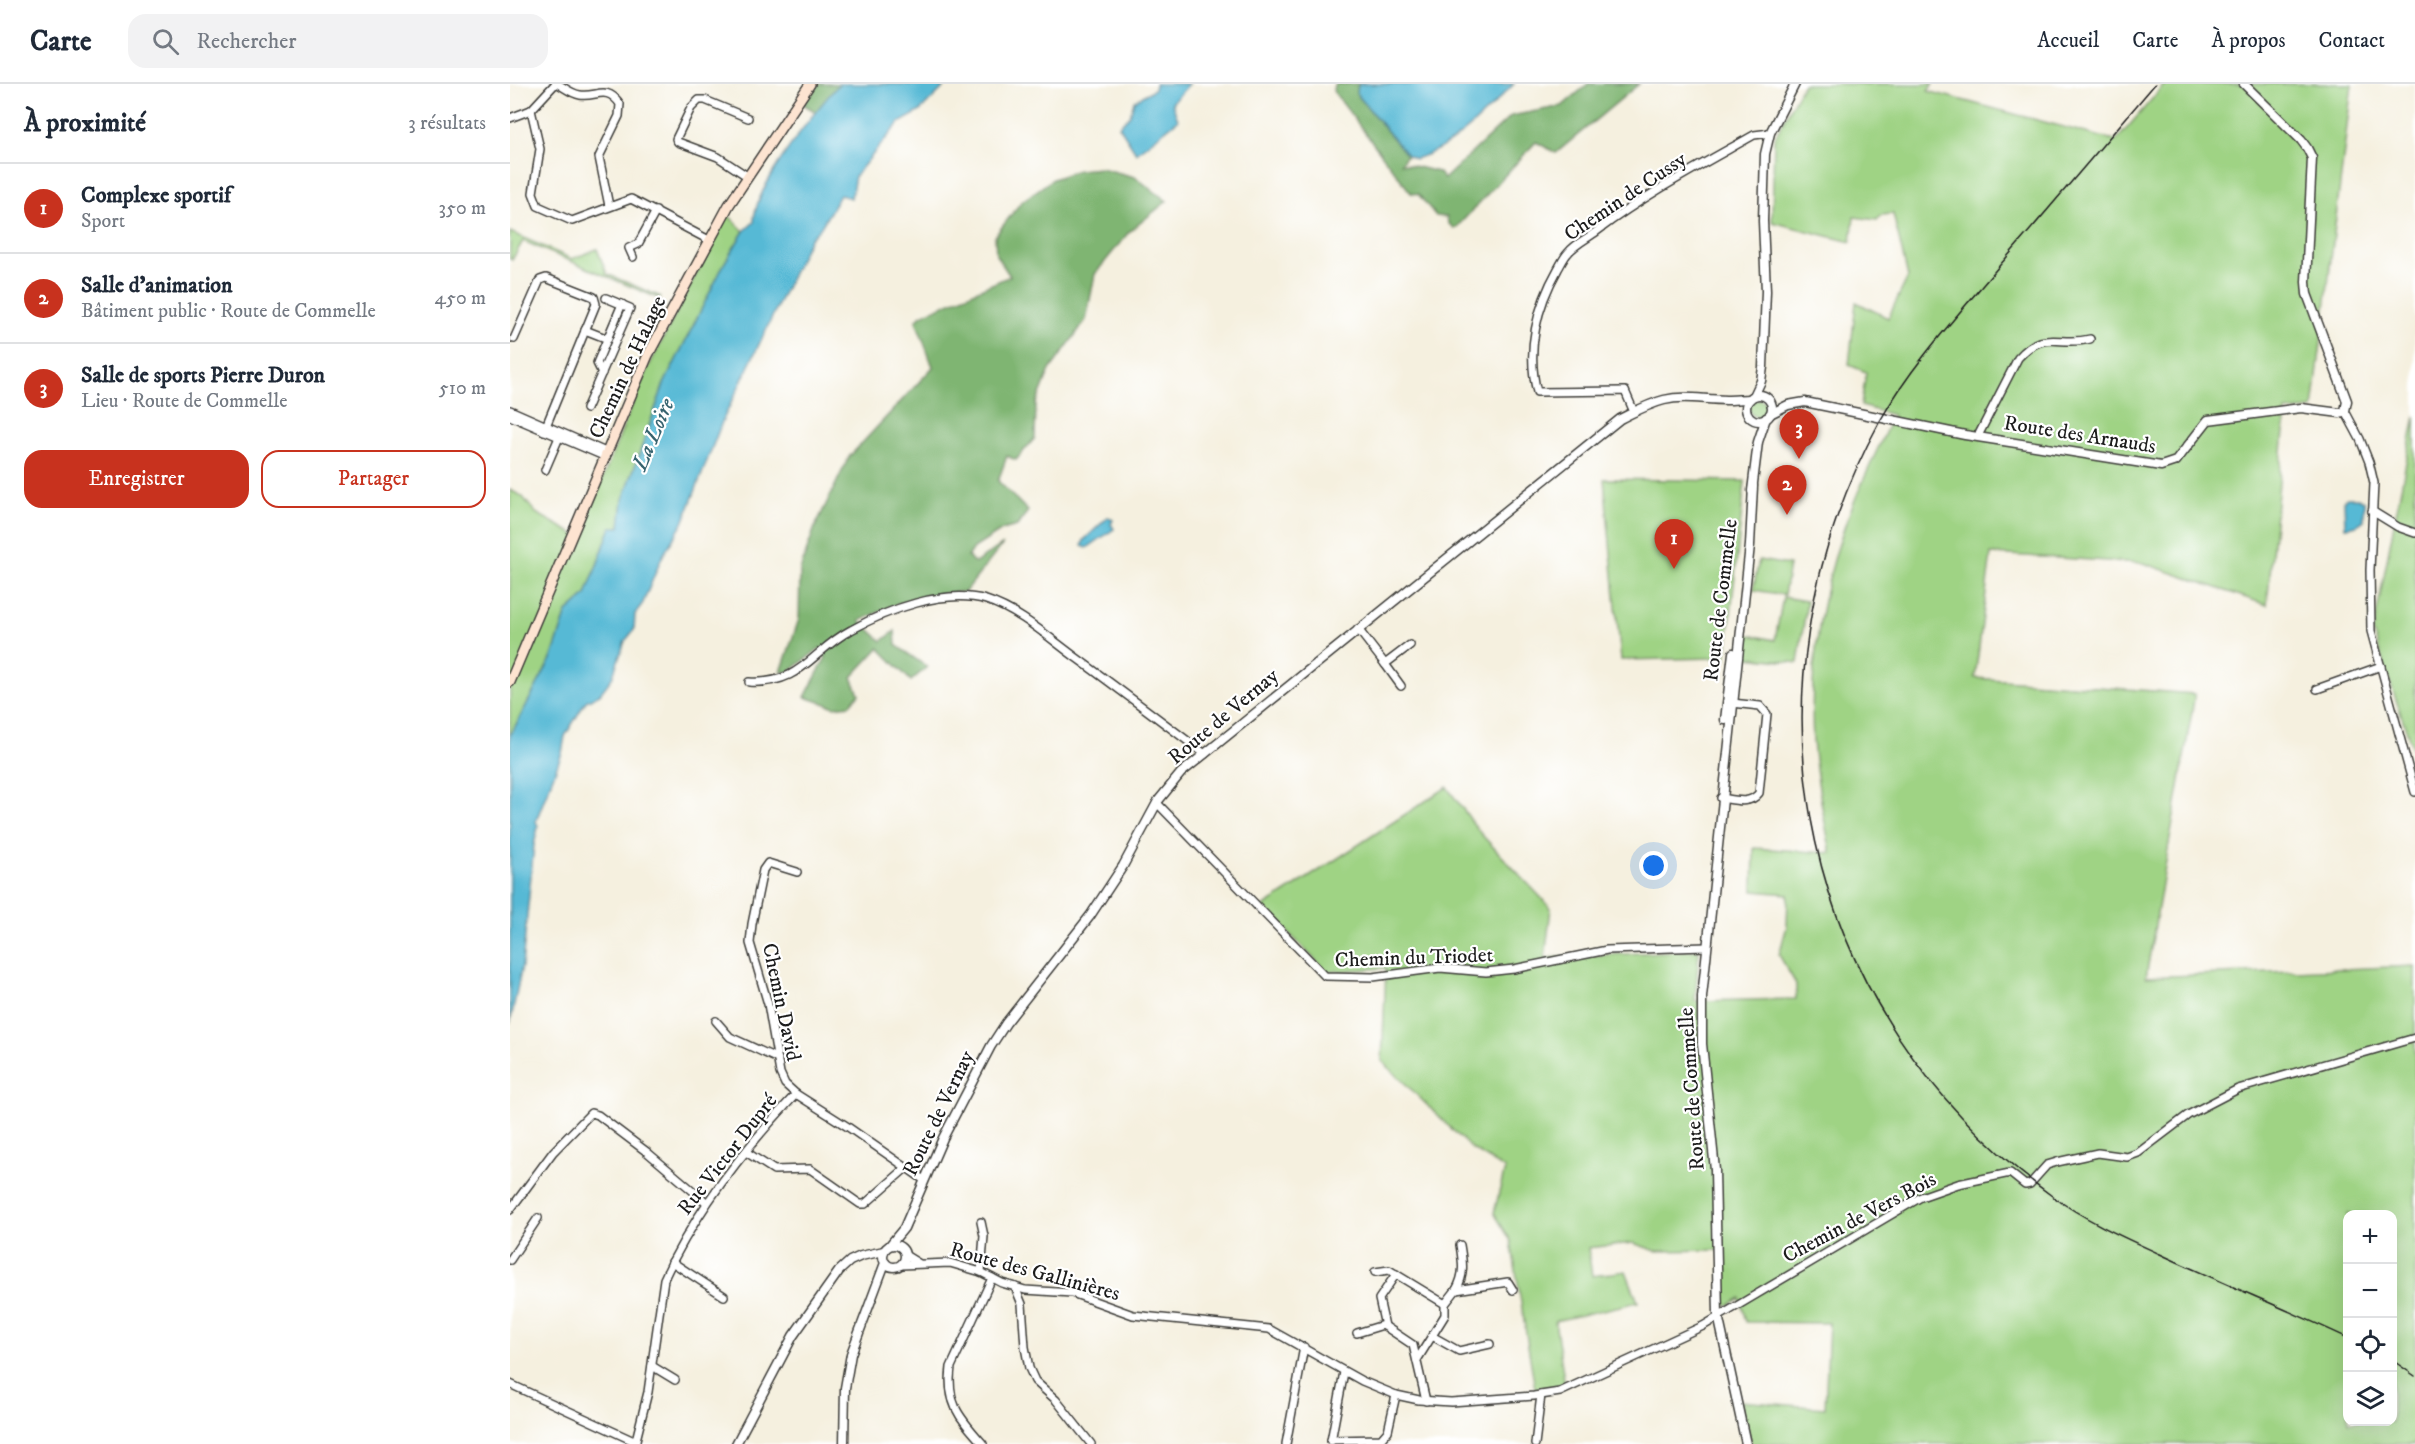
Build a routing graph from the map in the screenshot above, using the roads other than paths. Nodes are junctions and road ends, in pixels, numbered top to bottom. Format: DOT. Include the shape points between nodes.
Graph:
graph roads {
  1 [pos="556,84"];
  2 [pos="810,84"];
  3 [pos="1795,84"];
  4 [pos="2244,84"];
  5 [pos="531,110"];
  6 [pos="510,118"];
  7 [pos="748,118"];
  8 [pos="1770,132"];
  9 [pos="747,176"];
  10 [pos="609,206"];
  11 [pos="656,211"];
  12 [pos="709,240"];
  13 [pos="633,257"];
  14 [pos="606,297"];
  15 [pos="622,304"];
  16 [pos="585,330"];
  17 [pos="512,338"];
  18 [pos="608,339"];
  19 [pos="2090,339"];
  20 [pos="510,348"];
  21 [pos="602,373"];
  22 [pos="1761,381"];
  23 [pos="1752,397"];
  24 [pos="1725,400"];
  25 [pos="1769,400"];
  26 [pos="1788,405"];
  27 [pos="586,409"];
  28 [pos="510,410"];
  29 [pos="2345,411"];
  30 [pos="1634,412"];
  31 [pos="510,416"];
  32 [pos="1750,416"];
  33 [pos="1768,416"];
  34 [pos="545,428"];
  35 [pos="560,435"];
  36 [pos="1978,435"];
  37 [pos="1758,442"];
  38 [pos="607,455"];
  39 [pos="545,470"];
  40 [pos="1753,486"];
  41 [pos="2372,511"];
  42 [pos="2415,533"];
  43 [pos="1358,629"];
  44 [pos="1410,645"];
  45 [pos="1385,664"];
  46 [pos="2381,666"];
  47 [pos="510,682"];
  48 [pos="749,682"];
  49 [pos="1401,686"];
  50 [pos="2317,689"];
  51 [pos="1732,703"];
  52 [pos="1205,754"];
  53 [pos="2415,792"];
  54 [pos="1722,794"];
  55 [pos="1157,802"];
  56 [pos="797,872"];
  57 [pos="1707,947"];
  58 [pos="716,1022"];
  59 [pos="2415,1038"];
  60 [pos="778,1059"];
  61 [pos="796,1094"];
  62 [pos="747,1152"];
  63 [pos="906,1168"];
  64 [pos="924,1180"];
  65 [pos="706,1202"];
  66 [pos="510,1210"];
  67 [pos="538,1218"];
  68 [pos="981,1222"];
  69 [pos="904,1228"];
  70 [pos="1460,1245"];
  71 [pos="905,1254"];
  72 [pos="885,1255"];
  73 [pos="510,1260"];
  74 [pos="672,1262"];
  75 [pos="918,1263"];
  76 [pos="900,1266"];
  77 [pos="981,1272"];
  78 [pos="1375,1272"];
  79 [pos="1396,1274"];
  80 [pos="992,1278"];
  81 [pos="1016,1287"];
  82 [pos="876,1288"];
  83 [pos="1456,1290"];
  84 [pos="1513,1290"];
  85 [pos="724,1296"];
  86 [pos="1445,1304"];
  87 [pos="1718,1315"];
  88 [pos="1385,1326"];
  89 [pos="1357,1333"];
  90 [pos="1432,1336"];
  91 [pos="1490,1344"];
  92 [pos="1304,1347"];
  93 [pos="1416,1360"];
  94 [pos="652,1366"];
  95 [pos="1344,1372"];
  96 [pos="675,1380"];
  97 [pos="510,1384"];
  98 [pos="1396,1395"];
  99 [pos="1541,1395"];
  100 [pos="1425,1401"];
  101 [pos="1331,1442"];
  102 [pos="1376,1442"];
  103 [pos="636,1443"];
  104 [pos="736,1444"];
  105 [pos="844,1444"];
  106 [pos="983,1444"];
  107 [pos="1091,1444"];
  108 [pos="1286,1444"];
  109 [pos="1535,1444"];
  110 [pos="1746,1444"];
  1 -- 5 [label="street"];
  1 -- 10 [label="street" via="583,96 603,91 620,104 619,116 599,157"];
  2 -- 9 [label="main road, Chemin de Halage"];
  3 -- 8 [label="street"];
  4 -- 29 [label="street" via="2307,147 2312,158 2307,294 2347,401"];
  5 -- 6 [label="street"];
  5 -- 10 [label="street" via="540,149 533,188 536,203 572,221"];
  7 -- 9 [label="street" via="699,100 676,138 718,157"];
  8 -- 22 [label="street" via="1764,168 1766,291"];
  8 -- 30 [label="street, Chemin de Cussy" via="1754,135 1607,223 1567,253 1552,279 1540,307 1532,345 1537,392 1625,391"];
  9 -- 12 [label="main road, Chemin de Halage"];
  10 -- 11 [label="street" via="631,200"];
  11 -- 12 [label="street"];
  11 -- 13 [label="street" via="638,244 629,248"];
  12 -- 38 [label="main road, Chemin de Halage" via="648,355"];
  14 -- 15 [label="street"];
  15 -- 18 [label="street"];
  15 -- 21 [label="street" via="630,308"];
  16 -- 17 [label="street" via="596,304 594,297 546,278 540,280"];
  16 -- 18 [label="street"];
  16 -- 34 [label="street"];
  17 -- 20 [label="street"];
  18 -- 21 [label="street" via="597,363"];
  19 -- 36 [label="street" via="2045,340 2026,350 2018,358"];
  21 -- 27 [label="street"];
  22 -- 23 [label="street"];
  22 -- 25 [label="street"];
  23 -- 24 [label="street, Route de Vernay"];
  23 -- 25 [label="street" via="1761,395"];
  23 -- 32 [label="street" via="1746,405"];
  24 -- 30 [label="street, Route de Vernay" via="1680,397"];
  24 -- 32 [label="street, Route de Vernay"];
  25 -- 26 [label="street, Route des Arnauds"];
  25 -- 33 [label="street"];
  26 -- 33 [label="street, Route des Arnauds"];
  26 -- 36 [label="street, Route des Arnauds" via="1804,402"];
  28 -- 34 [label="street"];
  29 -- 36 [label="street, Route des Arnauds" via="2301,408 2208,420 2176,461 2161,466"];
  29 -- 41 [label="street" via="2369,462 2374,483"];
  30 -- 43 [label="street, Route de Vernay" via="1603,432"];
  31 -- 34 [label="street"];
  32 -- 33 [label="street"];
  32 -- 37 [label="street, Route de Commelle"];
  33 -- 37 [label="street, Route de Commelle"];
  34 -- 35 [label="street"];
  35 -- 38 [label="street"];
  35 -- 39 [label="street"];
  37 -- 40 [label="street, Route de Commelle"];
  38 -- 47 [label="main road, Chemin de Halage"];
  40 -- 51 [label="street, Route de Commelle"];
  40 -- 54 [label="street, Route de Commelle" via="1726,705"];
  41 -- 42 [label="street"];
  41 -- 46 [label="street" via="2370,620"];
  43 -- 45 [label="street"];
  43 -- 52 [label="street, Route de Vernay"];
  44 -- 45 [label="street"];
  45 -- 49 [label="street"];
  46 -- 50 [label="street"];
  46 -- 53 [label="street"];
  48 -- 52 [label="street" via="794,675 842,635 867,621 938,597 978,599 1021,618"];
  51 -- 54 [label="street, Route de Commelle"];
  51 -- 54 [label="street" via="1760,706 1767,714 1759,793 1746,801"];
  52 -- 55 [label="street, Route de Vernay" via="1180,773"];
  54 -- 57 [label="street, Route de Commelle"];
  55 -- 57 [label="street, Chemin du Triodet" via="1325,976 1373,976 1440,968 1486,972 1606,950"];
  55 -- 64 [label="street, Route de Vernay" via="1123,866 1090,916 991,1046"];
  56 -- 60 [label="street, Chemin David" via="768,863 763,870 750,943 768,1004"];
  57 -- 87 [label="street, Route de Commelle" via="1702,1044 1715,1170"];
  58 -- 60 [label="street" via="730,1037"];
  59 -- 87 [label="street, Chemin de Vers Bois" via="2238,1089 2188,1115 2127,1157 2097,1153 2047,1166 2030,1184 2025,1185 2010,1173 1921,1197"];
  60 -- 61 [label="street, Chemin David" via="785,1084"];
  61 -- 62 [label="street, Rue Victor Dupré"];
  61 -- 63 [label="street, Chemin David"];
  62 -- 63 [label="street" via="774,1170 810,1169 860,1204 865,1204"];
  62 -- 65 [label="street, Rue Victor Dupré"];
  63 -- 64 [label="street, Chemin David"];
  64 -- 69 [label="street, Route de Vernay"];
  65 -- 66 [label="street" via="647,1152 591,1113 553,1152"];
  65 -- 74 [label="street, Rue Victor Dupré"];
  67 -- 73 [label="street"];
  68 -- 77 [label="street"];
  69 -- 71 [label="street, Route de Vernay"];
  69 -- 72 [label="street, Route de Vernay"];
  70 -- 83 [label="street" via="1464,1269"];
  71 -- 72 [label="street" via="900,1247"];
  71 -- 75 [label="street"];
  71 -- 76 [label="street"];
  72 -- 76 [label="street" via="891,1267"];
  72 -- 82 [label="street, Route de Vernay"];
  72 -- 104 [label="street" via="861,1256 839,1270 793,1336"];
  74 -- 85 [label="street"];
  74 -- 94 [label="street, Rue Victor Dupré" via="664,1279"];
  75 -- 76 [label="street, Route des Gallinières"];
  75 -- 77 [label="street, Route des Gallinières" via="950,1263"];
  76 -- 82 [label="street"];
  77 -- 80 [label="street, Route des Gallinières"];
  78 -- 79 [label="street" via="1389,1270"];
  79 -- 86 [label="street"];
  79 -- 88 [label="street" via="1379,1299"];
  80 -- 81 [label="street, Route des Gallinières"];
  80 -- 106 [label="street" via="951,1367 950,1380 955,1410"];
  81 -- 92 [label="street, Route des Gallinières" via="1072,1293 1133,1315 1269,1329"];
  81 -- 107 [label="street" via="1022,1304 1029,1368 1035,1381 1056,1400"];
  82 -- 105 [label="street, Route de Vernay" via="851,1354 845,1388"];
  83 -- 84 [label="street" via="1508,1282"];
  83 -- 86 [label="street"];
  86 -- 90 [label="street" via="1445,1315"];
  87 -- 99 [label="street, Route des Gallinières" via="1703,1326 1560,1392"];
  87 -- 110 [label="street, Route de Commelle"];
  88 -- 89 [label="street"];
  88 -- 93 [label="street" via="1413,1345"];
  90 -- 91 [label="street" via="1459,1351"];
  90 -- 93 [label="street"];
  92 -- 95 [label="street, Route des Gallinières"];
  92 -- 108 [label="street"];
  93 -- 100 [label="street"];
  94 -- 96 [label="street"];
  94 -- 103 [label="street, Rue Victor Dupré"];
  95 -- 98 [label="street, Route des Gallinières"];
  95 -- 101 [label="street"];
  97 -- 103 [label="street"];
  98 -- 100 [label="street, Route des Gallinières"];
  98 -- 102 [label="street" via="1388,1431"];
  99 -- 100 [label="street, Route des Gallinières"];
  99 -- 109 [label="street"];
  101 -- 102 [label="street"];
}
